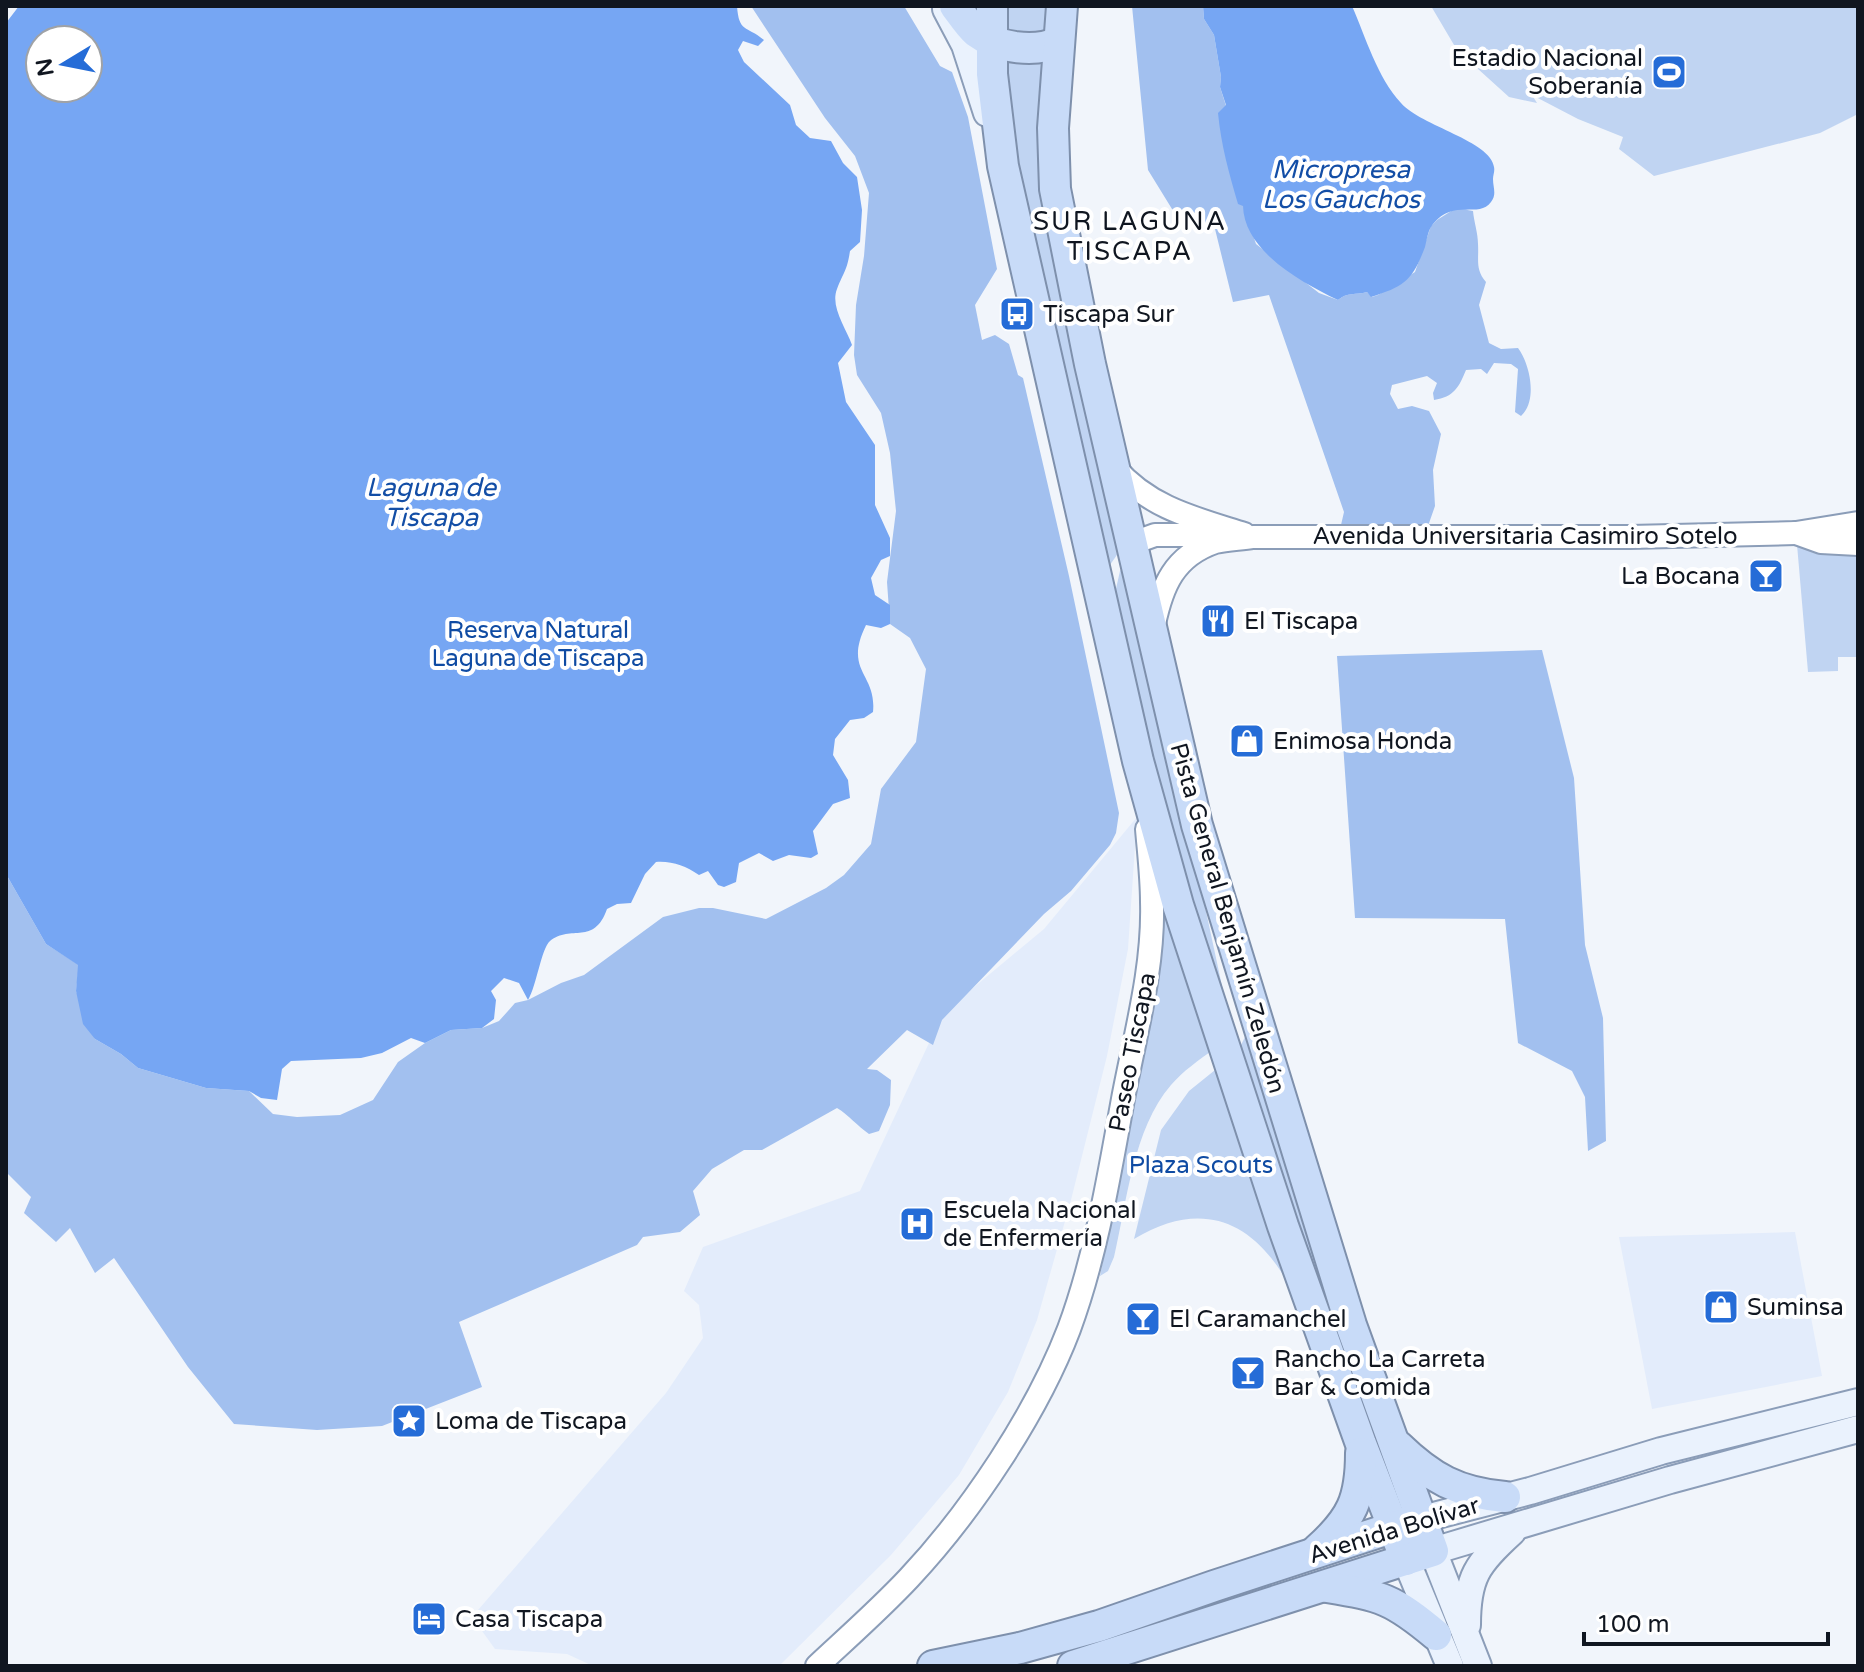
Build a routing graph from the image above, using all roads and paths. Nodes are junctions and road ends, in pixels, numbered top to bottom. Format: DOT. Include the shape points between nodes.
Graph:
graph roads {
  1 [pos="992,6"];
  2 [pos="1062,6"];
  3 [pos="948,7"];
  4 [pos="991,40"];
  5 [pos="1058,42"];
  6 [pos="1003,166"];
  7 [pos="1115,468"];
  8 [pos="1858,523"];
  9 [pos="1796,533"];
  10 [pos="1253,537"];
  11 [pos="1133,543"];
  12 [pos="1858,544"];
  13 [pos="1108,624"];
  14 [pos="1153,629"];
  15 [pos="1138,761"];
  16 [pos="1197,825"];
  17 [pos="1226,1050"];
  18 [pos="1858,1402"];
  19 [pos="1858,1429"];
  20 [pos="1392,1439"];
  21 [pos="1361,1444"];
  22 [pos="1505,1497"];
  23 [pos="1408,1523"];
  24 [pos="1517,1527"];
  25 [pos="1313,1554"];
  26 [pos="1420,1556"];
  27 [pos="909,1578"];
  28 [pos="1321,1586"];
  29 [pos="1436,1635"];
  30 [pos="1467,1637"];
  31 [pos="817,1666"];
  32 [pos="838,1666"];
  33 [pos="933,1666"];
  34 [pos="1073,1666"];
  35 [pos="1450,1666"];
  36 [pos="1478,1666"];
  1 -- 4 [label="highway, Pista General Benjamín Zeledón"];
  2 -- 5 [label="highway, Pista General Benjamín Zeledón"];
  3 -- 4 [label="highway"];
  3 -- 6 [label="main road, Pista General Benjamín Zeledón" via="978,80"];
  4 -- 5 [label="highway" via="1040,48"];
  4 -- 6 [label="highway, Pista General Benjamín Zeledón"];
  5 -- 7 [label="highway, Pista General Benjamín Zeledón" via="1055,189"];
  6 -- 13 [label="highway, Pista General Benjamín Zeledón"];
  7 -- 10 [label="street, Avenida Universitaria Casimiro Sotelo" via="1151,500"];
  7 -- 11 [label="highway, Pista General Benjamín Zeledón"];
  8 -- 9 [label="street, Avenida Universitaria Casimiro Sotelo"];
  9 -- 10 [label="street, Avenida Universitaria Casimiro Sotelo"];
  9 -- 12 [label="street, Avenida Universitaria Casimiro Sotelo" via="1821,542"];
  10 -- 11 [label="street" via="1182,533"];
  10 -- 14 [label="street, Avenida Universitaria Casimiro Sotelo" via="1216,542 1176,570 1164,584"];
  11 -- 13 [label="highway" via="1115,568"];
  11 -- 14 [label="highway, Pista General Benjamín Zeledón"];
  13 -- 15 [label="highway, Pista General Benjamín Zeledón"];
  14 -- 16 [label="highway, Pista General Benjamín Zeledón"];
  15 -- 17 [label="highway, Pista General Benjamín Zeledón"];
  15 -- 27 [label="street, Paseo Tiscapa" via="1152,903 1148,966 1083,1284 1055,1363 1013,1439 946,1536"];
  16 -- 17 [label="highway" via="1238,1010 1236,1035"];
  16 -- 20 [label="highway, Pista General Benjamín Zeledón" via="1346,1310"];
  17 -- 21 [label="highway, Pista General Benjamín Zeledón"];
  18 -- 22 [label="main road, Avenida Bolívar"];
  19 -- 24 [label="main road, Avenida Bolívar"];
  20 -- 22 [label="highway" via="1416,1465 1440,1480 1477,1494"];
  20 -- 23 [label="highway, Pista General Benjamín Zeledón"];
  21 -- 23 [label="highway, Pista General Benjamín Zeledón"];
  21 -- 25 [label="highway" via="1361,1483 1353,1509"];
  22 -- 23 [label="main road, Avenida Bolívar"];
  23 -- 25 [label="highway, Avenida Bolívar"];
  23 -- 26 [label="highway, Pista General Benjamín Zeledón"];
  24 -- 26 [label="main road, Avenida Bolívar"];
  24 -- 30 [label="main road" via="1473,1576"];
  25 -- 33 [label="highway, Avenida Bolívar" via="1087,1630"];
  26 -- 28 [label="highway, Avenida Bolívar"];
  26 -- 29 [label="main road, Pista General Benjamín Zeledón"];
  26 -- 30 [label="main road, Pista General Benjamín Zeledón"];
  27 -- 31 [label="street, Paseo Tiscapa"];
  27 -- 32 [label="street, Paseo Tiscapa"];
  28 -- 29 [label="highway" via="1374,1594 1404,1607"];
  28 -- 34 [label="highway, Avenida Bolívar"];
  29 -- 35 [label="main road, Pista General Benjamín Zeledón"];
  30 -- 36 [label="main road, Pista General Benjamín Zeledón"];
}
